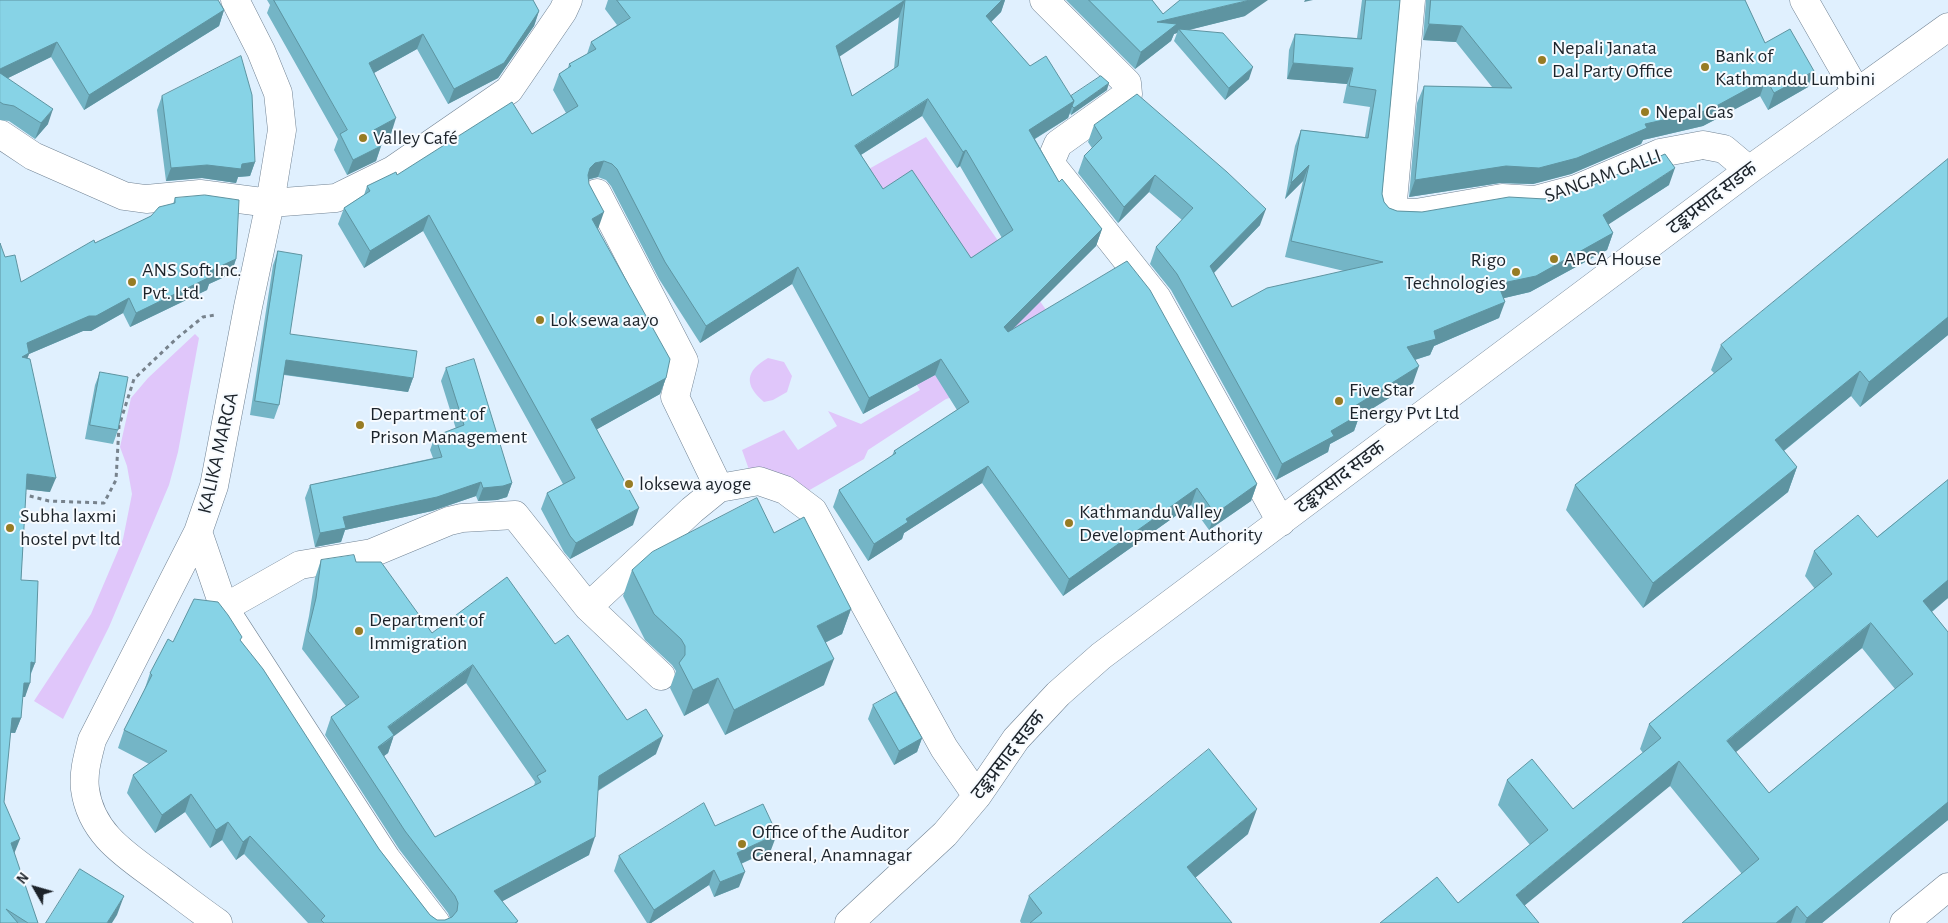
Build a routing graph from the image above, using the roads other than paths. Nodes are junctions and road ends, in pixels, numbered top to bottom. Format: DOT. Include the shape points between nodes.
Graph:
graph roads {
  1 [pos="235,0"];
  2 [pos="568,0"];
  3 [pos="1044,0"];
  4 [pos="1411,0"];
  5 [pos="1804,0"];
  6 [pos="1948,27"];
  7 [pos="1856,92"];
  8 [pos="0,134"];
  9 [pos="1749,170"];
  10 [pos="597,193"];
  11 [pos="270,203"];
  12 [pos="719,488"];
  13 [pos="1281,522"];
  14 [pos="198,532"];
  15 [pos="588,607"];
  16 [pos="224,608"];
  17 [pos="660,676"];
  18 [pos="977,796"];
  19 [pos="1948,887"];
  20 [pos="218,923"];
  21 [pos="436,923"];
  22 [pos="849,923"];
  23 [pos="1904,923"];
  1 -- 11 [label="street, KALIKA MARGA" via="278,93 282,130"];
  2 -- 11 [label="street" via="509,90 393,170 336,198"];
  3 -- 13 [label="street" via="1126,83 1128,94 1058,144 1050,164 1157,298"];
  4 -- 9 [label="street, SANGAM GALLI" via="1392,212 1416,213 1502,198 1536,200 1576,189 1660,154 1703,145 1724,149"];
  5 -- 7 [label="street"];
  6 -- 7 [label="street, टङ्कप्रसाद सडक"];
  7 -- 9 [label="street, टङ्कप्रसाद सडक"];
  8 -- 11 [label="street" via="33,156 124,196 146,199 200,194"];
  9 -- 13 [label="street, टङ्कप्रसाद सडक"];
  10 -- 12 [label="street" via="684,361 675,397"];
  11 -- 14 [label="street, KALIKA MARGA" via="214,486"];
  12 -- 15 [label="street"];
  12 -- 18 [label="street" via="759,481 785,490 813,511 944,748"];
  13 -- 18 [label="street, टङ्कप्रसाद सडक" via="1101,656 1058,694 1016,739"];
  14 -- 16 [label="street"];
  14 -- 20 [label="street, KALIKA MARGA" via="92,740 85,788 90,809 100,828 117,848"];
  15 -- 16 [label="street" via="515,515 449,521 372,552 300,565"];
  15 -- 17 [label="street"];
  16 -- 21 [label="street" via="386,858"];
  18 -- 22 [label="street, टङ्कप्रसाद सडक" via="945,834"];
  19 -- 23 [label="street"];
}
